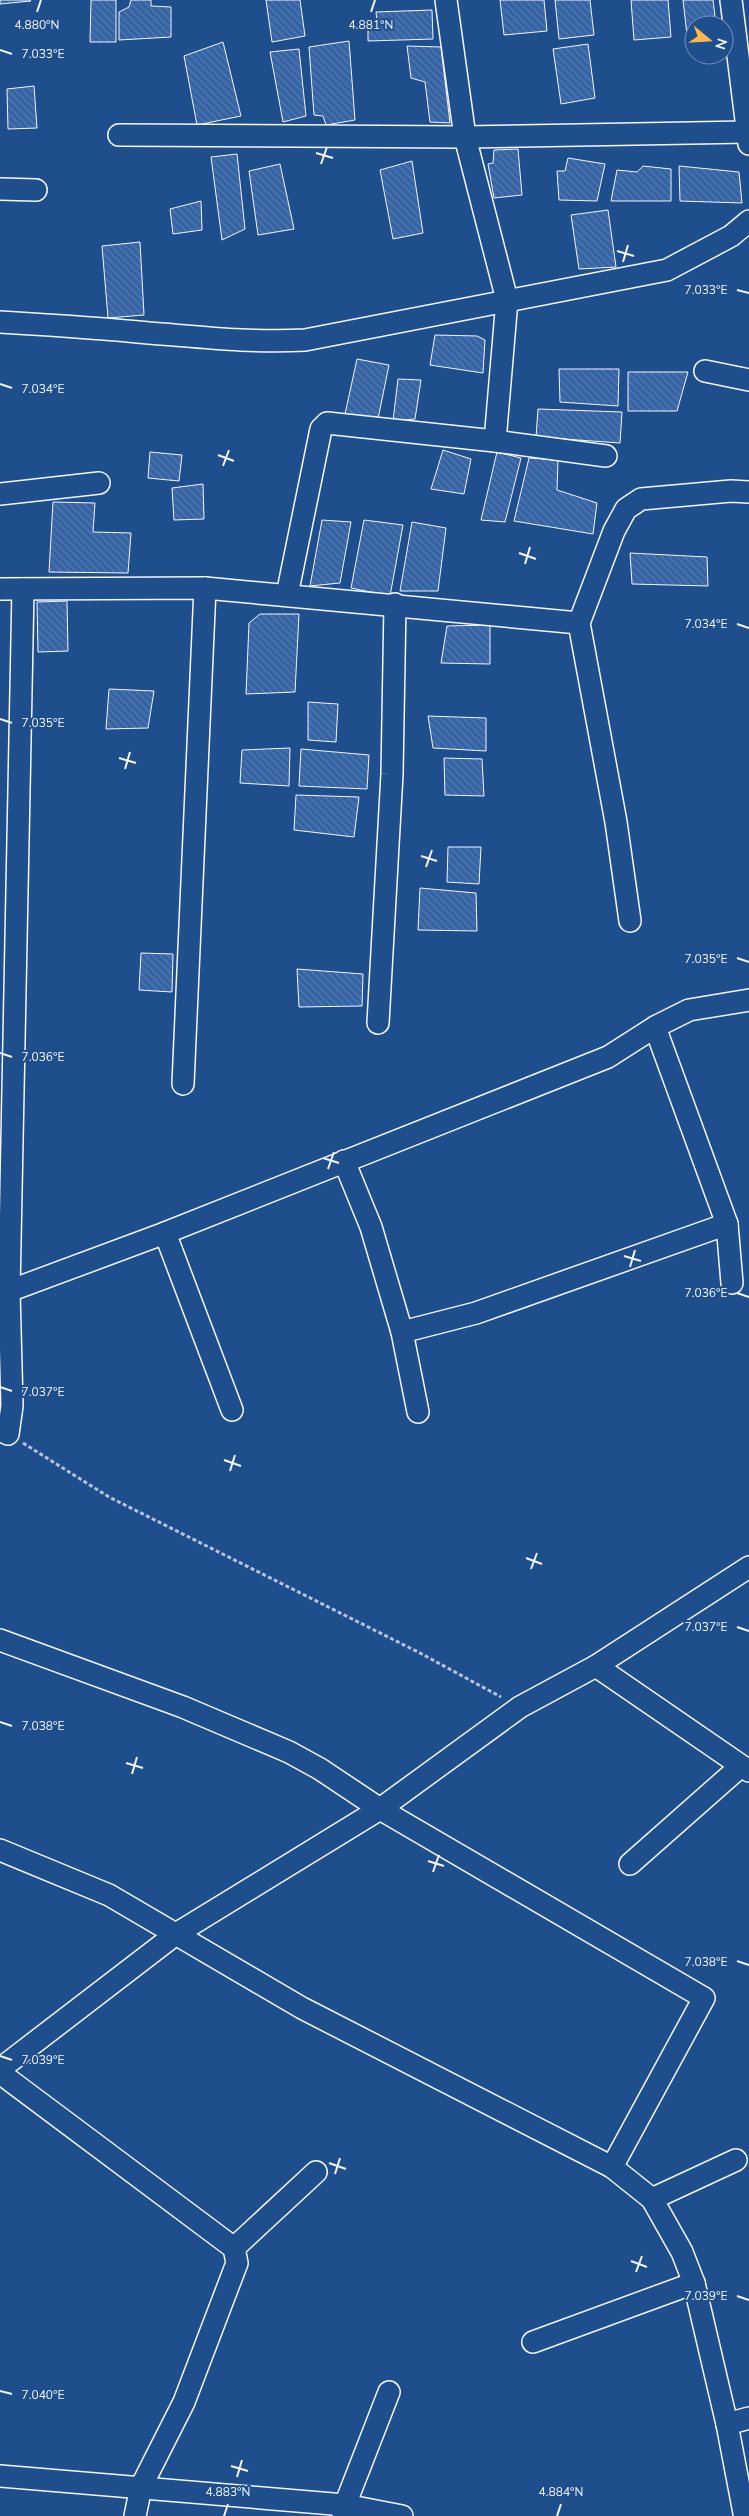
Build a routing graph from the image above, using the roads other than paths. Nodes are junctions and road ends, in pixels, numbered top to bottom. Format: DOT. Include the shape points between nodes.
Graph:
graph roads {
  1 [pos="446,0"];
  2 [pos="731,0"];
  3 [pos="119,135"];
  4 [pos="465,137"];
  5 [pos="748,138"];
  6 [pos="0,190"];
  7 [pos="36,190"];
  8 [pos="749,220"];
  9 [pos="507,300"];
  10 [pos="0,322"];
  11 [pos="705,371"];
  12 [pos="749,380"];
  13 [pos="495,441"];
  14 [pos="606,456"];
  15 [pos="98,483"];
  16 [pos="749,492"];
  17 [pos="0,494"];
  18 [pos="205,588"];
  19 [pos="0,589"];
  20 [pos="23,589"];
  21 [pos="287,595"];
  22 [pos="395,604"];
  23 [pos="580,622"];
  24 [pos="630,921"];
  25 [pos="749,1000"];
  26 [pos="378,1023"];
  27 [pos="655,1027"];
  28 [pos="183,1084"];
  29 [pos="344,1161"];
  30 [pos="727,1224"];
  31 [pos="165,1233"];
  32 [pos="732,1283"];
  33 [pos="9,1292"];
  34 [pos="402,1332"];
  35 [pos="232,1410"];
  36 [pos="418,1412"];
  37 [pos="4,1432"];
  38 [pos="749,1567"];
  39 [pos="0,1640"];
  40 [pos="596,1666"];
  41 [pos="745,1768"];
  42 [pos="380,1809"];
  43 [pos="0,1850"];
  44 [pos="630,1864"];
  45 [pos="176,1934"];
  46 [pos="0,2071"];
  47 [pos="736,2160"];
  48 [pos="612,2167"];
  49 [pos="316,2172"];
  50 [pos="652,2199"];
  51 [pos="234,2248"];
  52 [pos="694,2283"];
  53 [pos="533,2342"];
  54 [pos="390,2392"];
  55 [pos="749,2418"];
  56 [pos="727,2424"];
  57 [pos="0,2476"];
  58 [pos="141,2487"];
  59 [pos="344,2510"];
  60 [pos="743,2514"];
  61 [pos="135,2516"];
  62 [pos="402,2516"];
  1 -- 4 [label="street"];
  2 -- 5 [label="street"];
  3 -- 4 [label="street"];
  4 -- 5 [label="street"];
  4 -- 9 [label="street"];
  6 -- 7 [label="street"];
  8 -- 9 [label="street" via="731,236 667,270"];
  9 -- 10 [label="street" via="305,340 273,342"];
  9 -- 13 [label="street"];
  11 -- 12 [label="street"];
  13 -- 14 [label="street"];
  13 -- 21 [label="street" via="327,423 320,429"];
  15 -- 17 [label="street"];
  16 -- 23 [label="street" via="641,499 630,504 614,531"];
  18 -- 20 [label="street"];
  18 -- 21 [label="street"];
  18 -- 28 [label="street"];
  19 -- 20 [label="street"];
  20 -- 33 [label="street"];
  21 -- 22 [label="street"];
  22 -- 23 [label="street"];
  22 -- 26 [label="street" via="392,774"];
  23 -- 24 [label="street" via="616,822"];
  25 -- 27 [label="street" via="689,1010"];
  27 -- 29 [label="street" via="608,1057"];
  27 -- 30 [label="street"];
  29 -- 31 [label="street"];
  29 -- 34 [label="street" via="371,1227"];
  30 -- 32 [label="street"];
  30 -- 34 [label="street" via="476,1313"];
  31 -- 33 [label="street"];
  31 -- 35 [label="street"];
  33 -- 37 [label="street" via="12,1406"];
  34 -- 36 [label="street"];
  38 -- 40 [label="street"];
  39 -- 42 [label="street" via="183,1707 289,1752"];
  40 -- 41 [label="street"];
  40 -- 42 [label="street" via="520,1707"];
  41 -- 44 [label="street"];
  42 -- 45 [label="street"];
  42 -- 48 [label="street" via="704,1998"];
  43 -- 45 [label="street" via="109,1895"];
  45 -- 46 [label="street"];
  45 -- 48 [label="street" via="302,2008"];
  46 -- 51 [label="street"];
  47 -- 50 [label="street"];
  48 -- 50 [label="street"];
  49 -- 51 [label="street"];
  50 -- 52 [label="street" via="682,2252"];
  51 -- 58 [label="street" via="237,2263 201,2359 184,2402"];
  52 -- 53 [label="street"];
  52 -- 56 [label="street"];
  54 -- 59 [label="street"];
  55 -- 56 [label="street"];
  56 -- 60 [label="street"];
  57 -- 58 [label="street"];
  58 -- 59 [label="street"];
  58 -- 61 [label="street"];
  59 -- 62 [label="street"];
}
